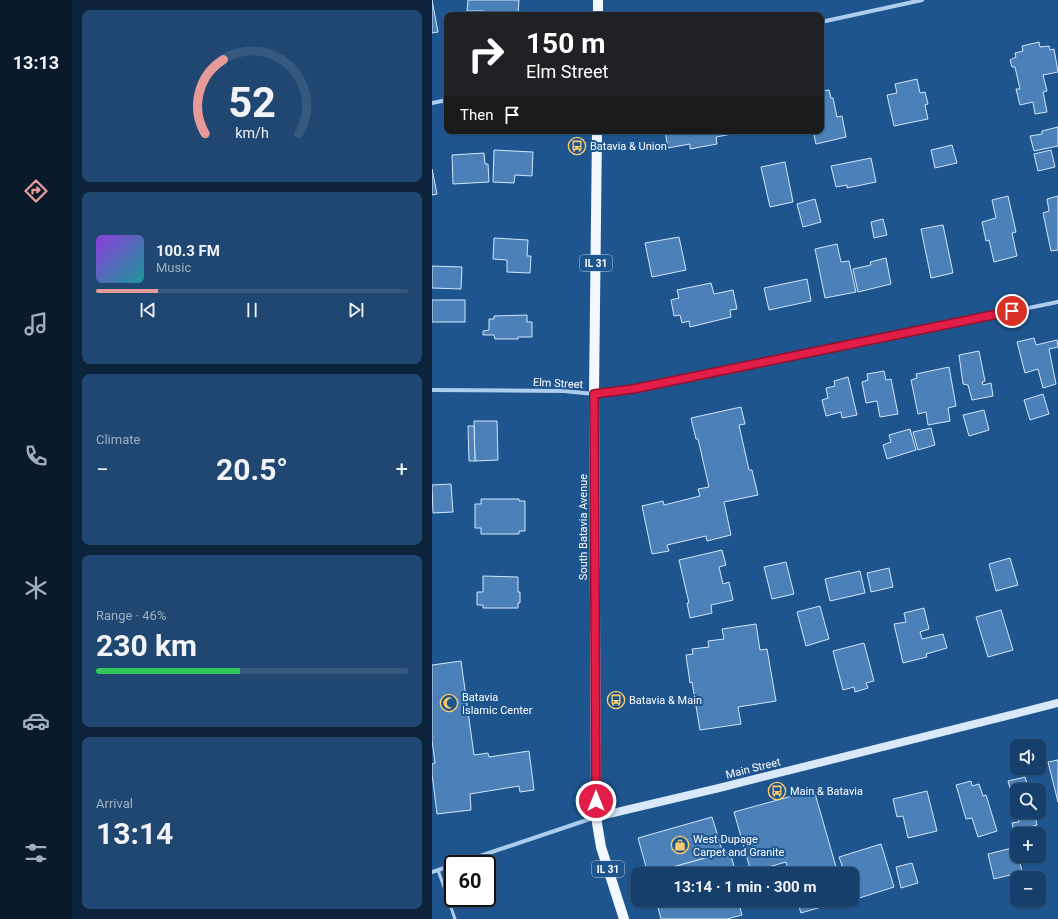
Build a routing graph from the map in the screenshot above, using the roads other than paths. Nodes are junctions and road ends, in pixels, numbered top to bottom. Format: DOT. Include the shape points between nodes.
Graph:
graph roads {
  1 [pos="598,0"];
  2 [pos="922,0"];
  3 [pos="598,12"];
  4 [pos="824,21"];
  5 [pos="444,101"];
  6 [pos="432,103"];
  7 [pos="597,134"];
  8 [pos="1058,302"];
  9 [pos="432,390"];
  10 [pos="594,394"];
  11 [pos="1058,703"];
  12 [pos="596,817"];
  13 [pos="481,855"];
  14 [pos="444,868"];
  15 [pos="438,870"];
  16 [pos="432,872"];
  17 [pos="455,919"];
  18 [pos="624,919"];
  1 -- 3 [label="main road"];
  2 -- 4 [label="street"];
  5 -- 6 [label="street"];
  7 -- 10 [label="main road, South Batavia Avenue / IL 31"];
  8 -- 10 [label="street, Elm Street" via="633,389"];
  9 -- 10 [label="street, Elm Street" via="564,391"];
  10 -- 12 [label="main road, South Batavia Avenue / IL 31"];
  11 -- 12 [label="main road, Main Street"];
  12 -- 13 [label="street, Main Street"];
  12 -- 18 [label="main road, South Batavia Avenue / IL 31" via="601,847"];
  14 -- 15 [label="street, Main Street"];
  15 -- 16 [label="street, Main Street"];
  15 -- 17 [label="lane"];
}
